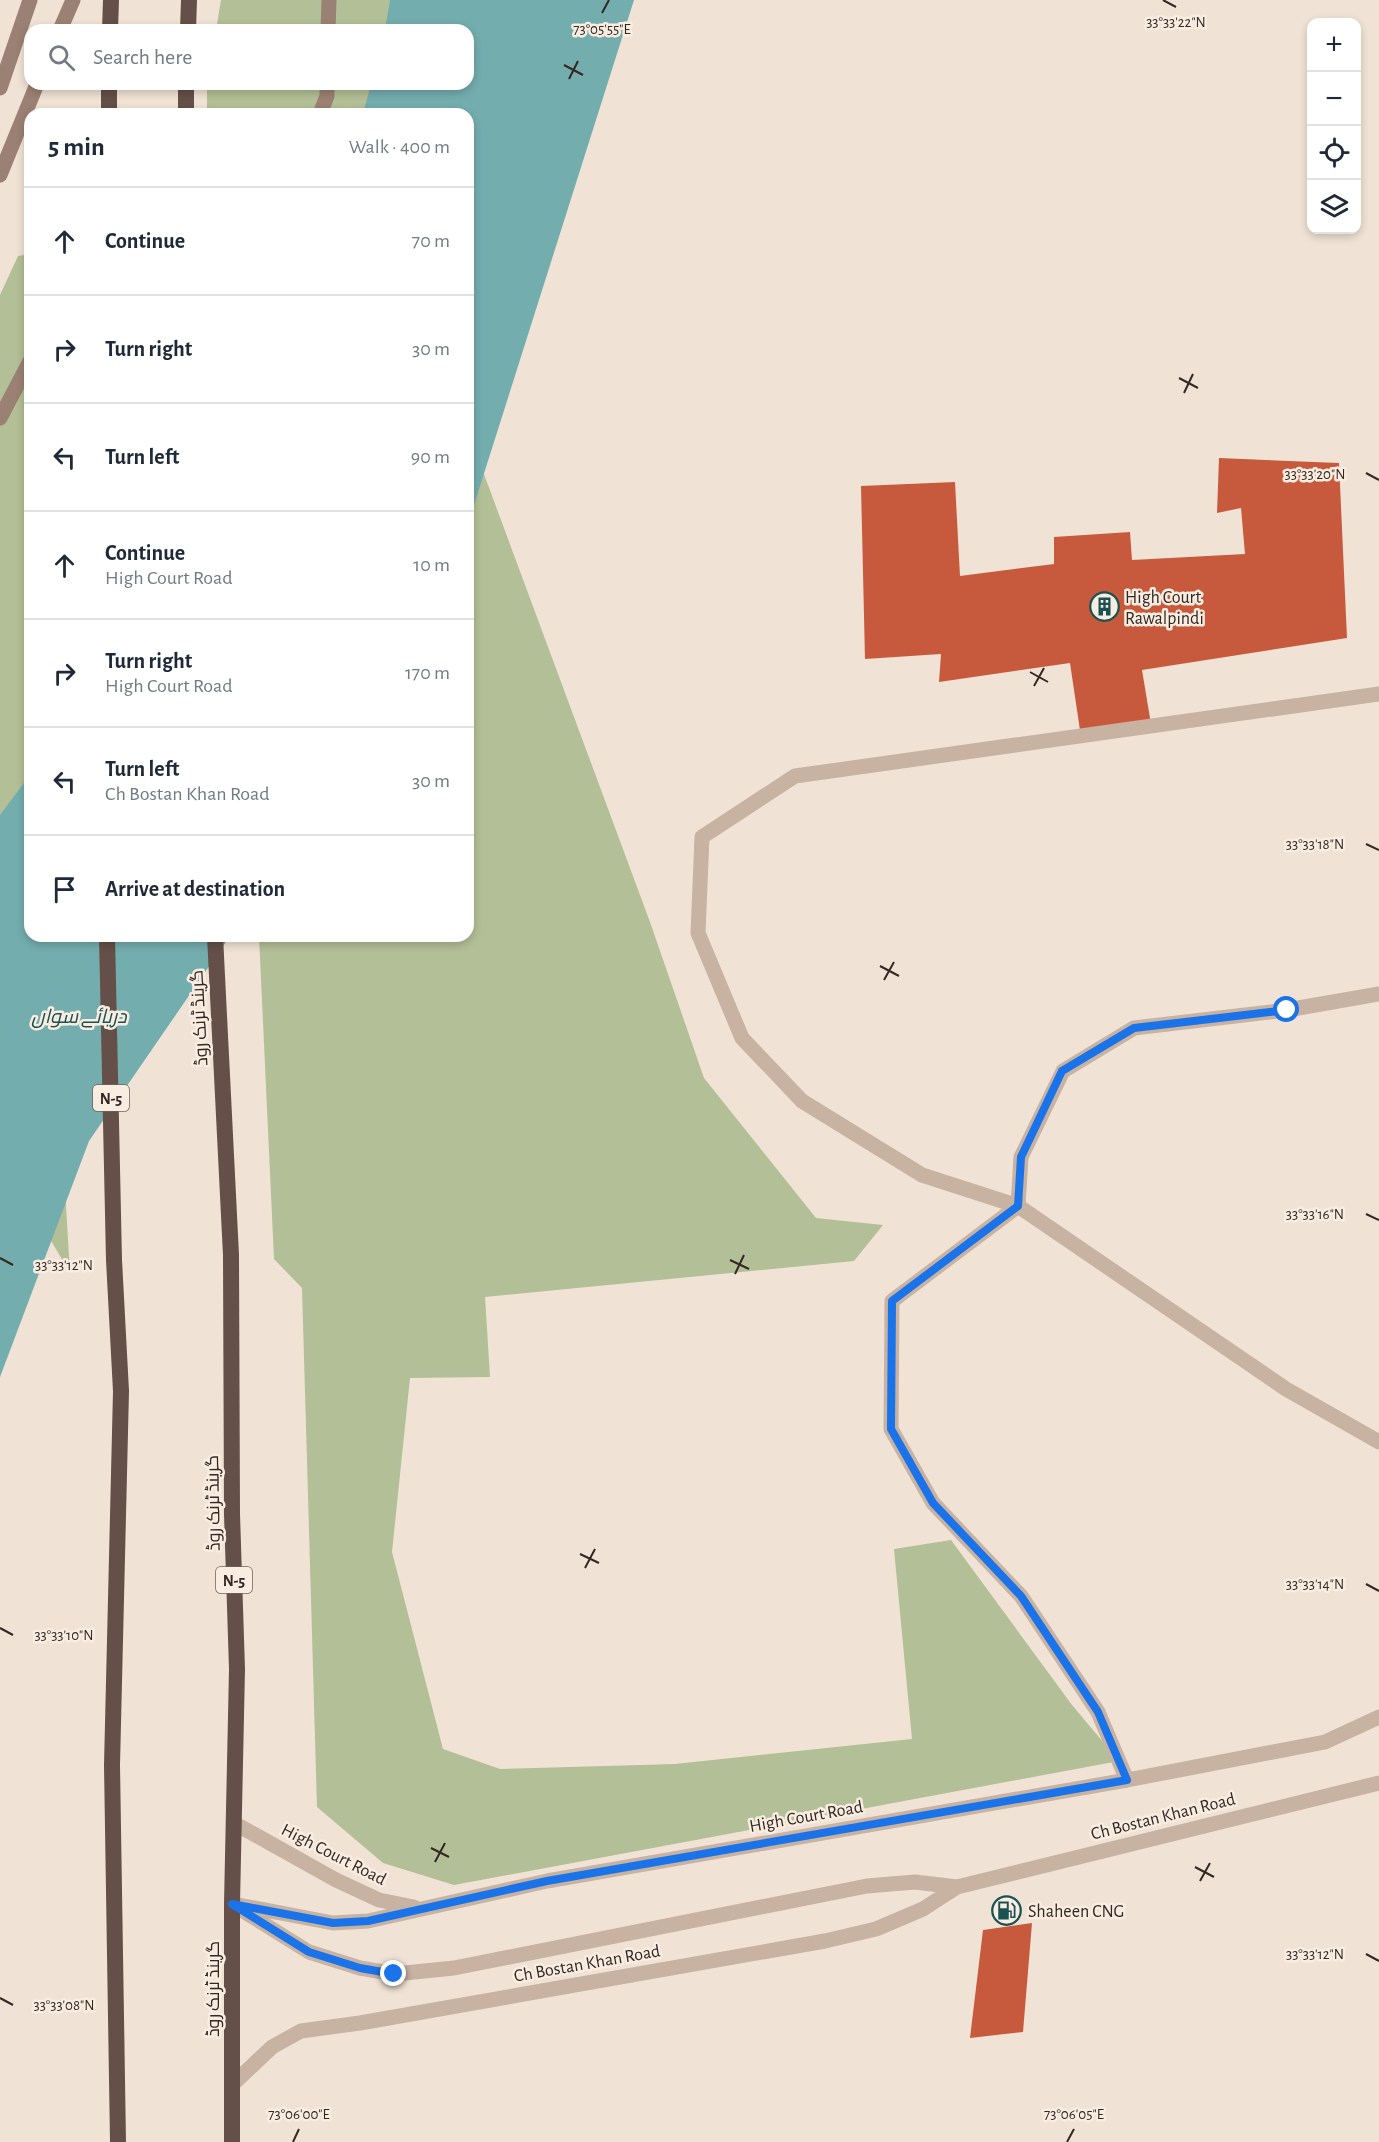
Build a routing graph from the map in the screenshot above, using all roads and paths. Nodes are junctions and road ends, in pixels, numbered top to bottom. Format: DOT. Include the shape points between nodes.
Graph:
graph roads {
  1 [pos="30,0"];
  2 [pos="73,0"];
  3 [pos="111,0"];
  4 [pos="189,0"];
  5 [pos="329,0"];
  6 [pos="63,24"];
  7 [pos="110,24"];
  8 [pos="188,24"];
  9 [pos="328,24"];
  10 [pos="0,88"];
  11 [pos="35,90"];
  12 [pos="109,90"];
  13 [pos="186,90"];
  14 [pos="327,90"];
  15 [pos="27,108"];
  16 [pos="109,108"];
  17 [pos="186,108"];
  18 [pos="323,108"];
  19 [pos="24,116"];
  20 [pos="0,175"];
  21 [pos="24,372"];
  22 [pos="0,418"];
  23 [pos="1379,694"];
  24 [pos="107,942"];
  25 [pos="215,942"];
  26 [pos="1379,994"];
  27 [pos="1018,1206"];
  28 [pos="1379,1442"];
  29 [pos="1379,1717"];
  30 [pos="1127,1780"];
  31 [pos="1379,1783"];
  32 [pos="234,1823"];
  33 [pos="957,1887"];
  34 [pos="232,1904"];
  35 [pos="419,1908"];
  36 [pos="233,2084"];
  37 [pos="118,2142"];
  38 [pos="232,2142"];
  1 -- 10 [label="main road"];
  2 -- 6 [label="main road"];
  3 -- 7 [label="highway"];
  4 -- 8 [label="highway"];
  5 -- 9 [label="main road"];
  11 -- 15 [label="main road"];
  12 -- 16 [label="highway"];
  13 -- 17 [label="highway"];
  14 -- 18 [label="main road"];
  19 -- 20 [label="main road"];
  21 -- 22 [label="main road"];
  23 -- 27 [label="street" via="795,776 702,837 698,933 742,1038 802,1101 922,1175"];
  24 -- 37 [label="highway, N-5" via="121,1391 112,1765"];
  25 -- 32 [label="highway, گرینڈ ٹرنک روڈ / N-5" via="231,1255 237,1670"];
  26 -- 27 [label="street" via="1287,1010 1134,1028 1062,1071 1021,1157"];
  27 -- 28 [label="street" via="1286,1389"];
  27 -- 30 [label="street" via="892,1301 891,1429 933,1503 1021,1596 1098,1712"];
  29 -- 30 [label="street, High Court Road" via="1325,1742"];
  30 -- 35 [label="street, High Court Road" via="547,1881"];
  31 -- 33 [label="street, Ch Bostan Khan Road"];
  32 -- 34 [label="highway, گرینڈ ٹرنک روڈ / N-5"];
  32 -- 35 [label="street, High Court Road" via="379,1900"];
  33 -- 34 [label="street, Ch Bostan Khan Road" via="915,1882 867,1886 454,1968 394,1974 309,1952"];
  33 -- 36 [label="street, Ch Bostan Khan Road" via="923,1909 876,1929 825,1941 301,2031 272,2047"];
  34 -- 35 [label="street, High Court Road" via="333,1923 368,1921"];
  34 -- 36 [label="highway, گرینڈ ٹرنک روڈ / N-5"];
  36 -- 38 [label="highway, گرینڈ ٹرنک روڈ / N-5"];
}
